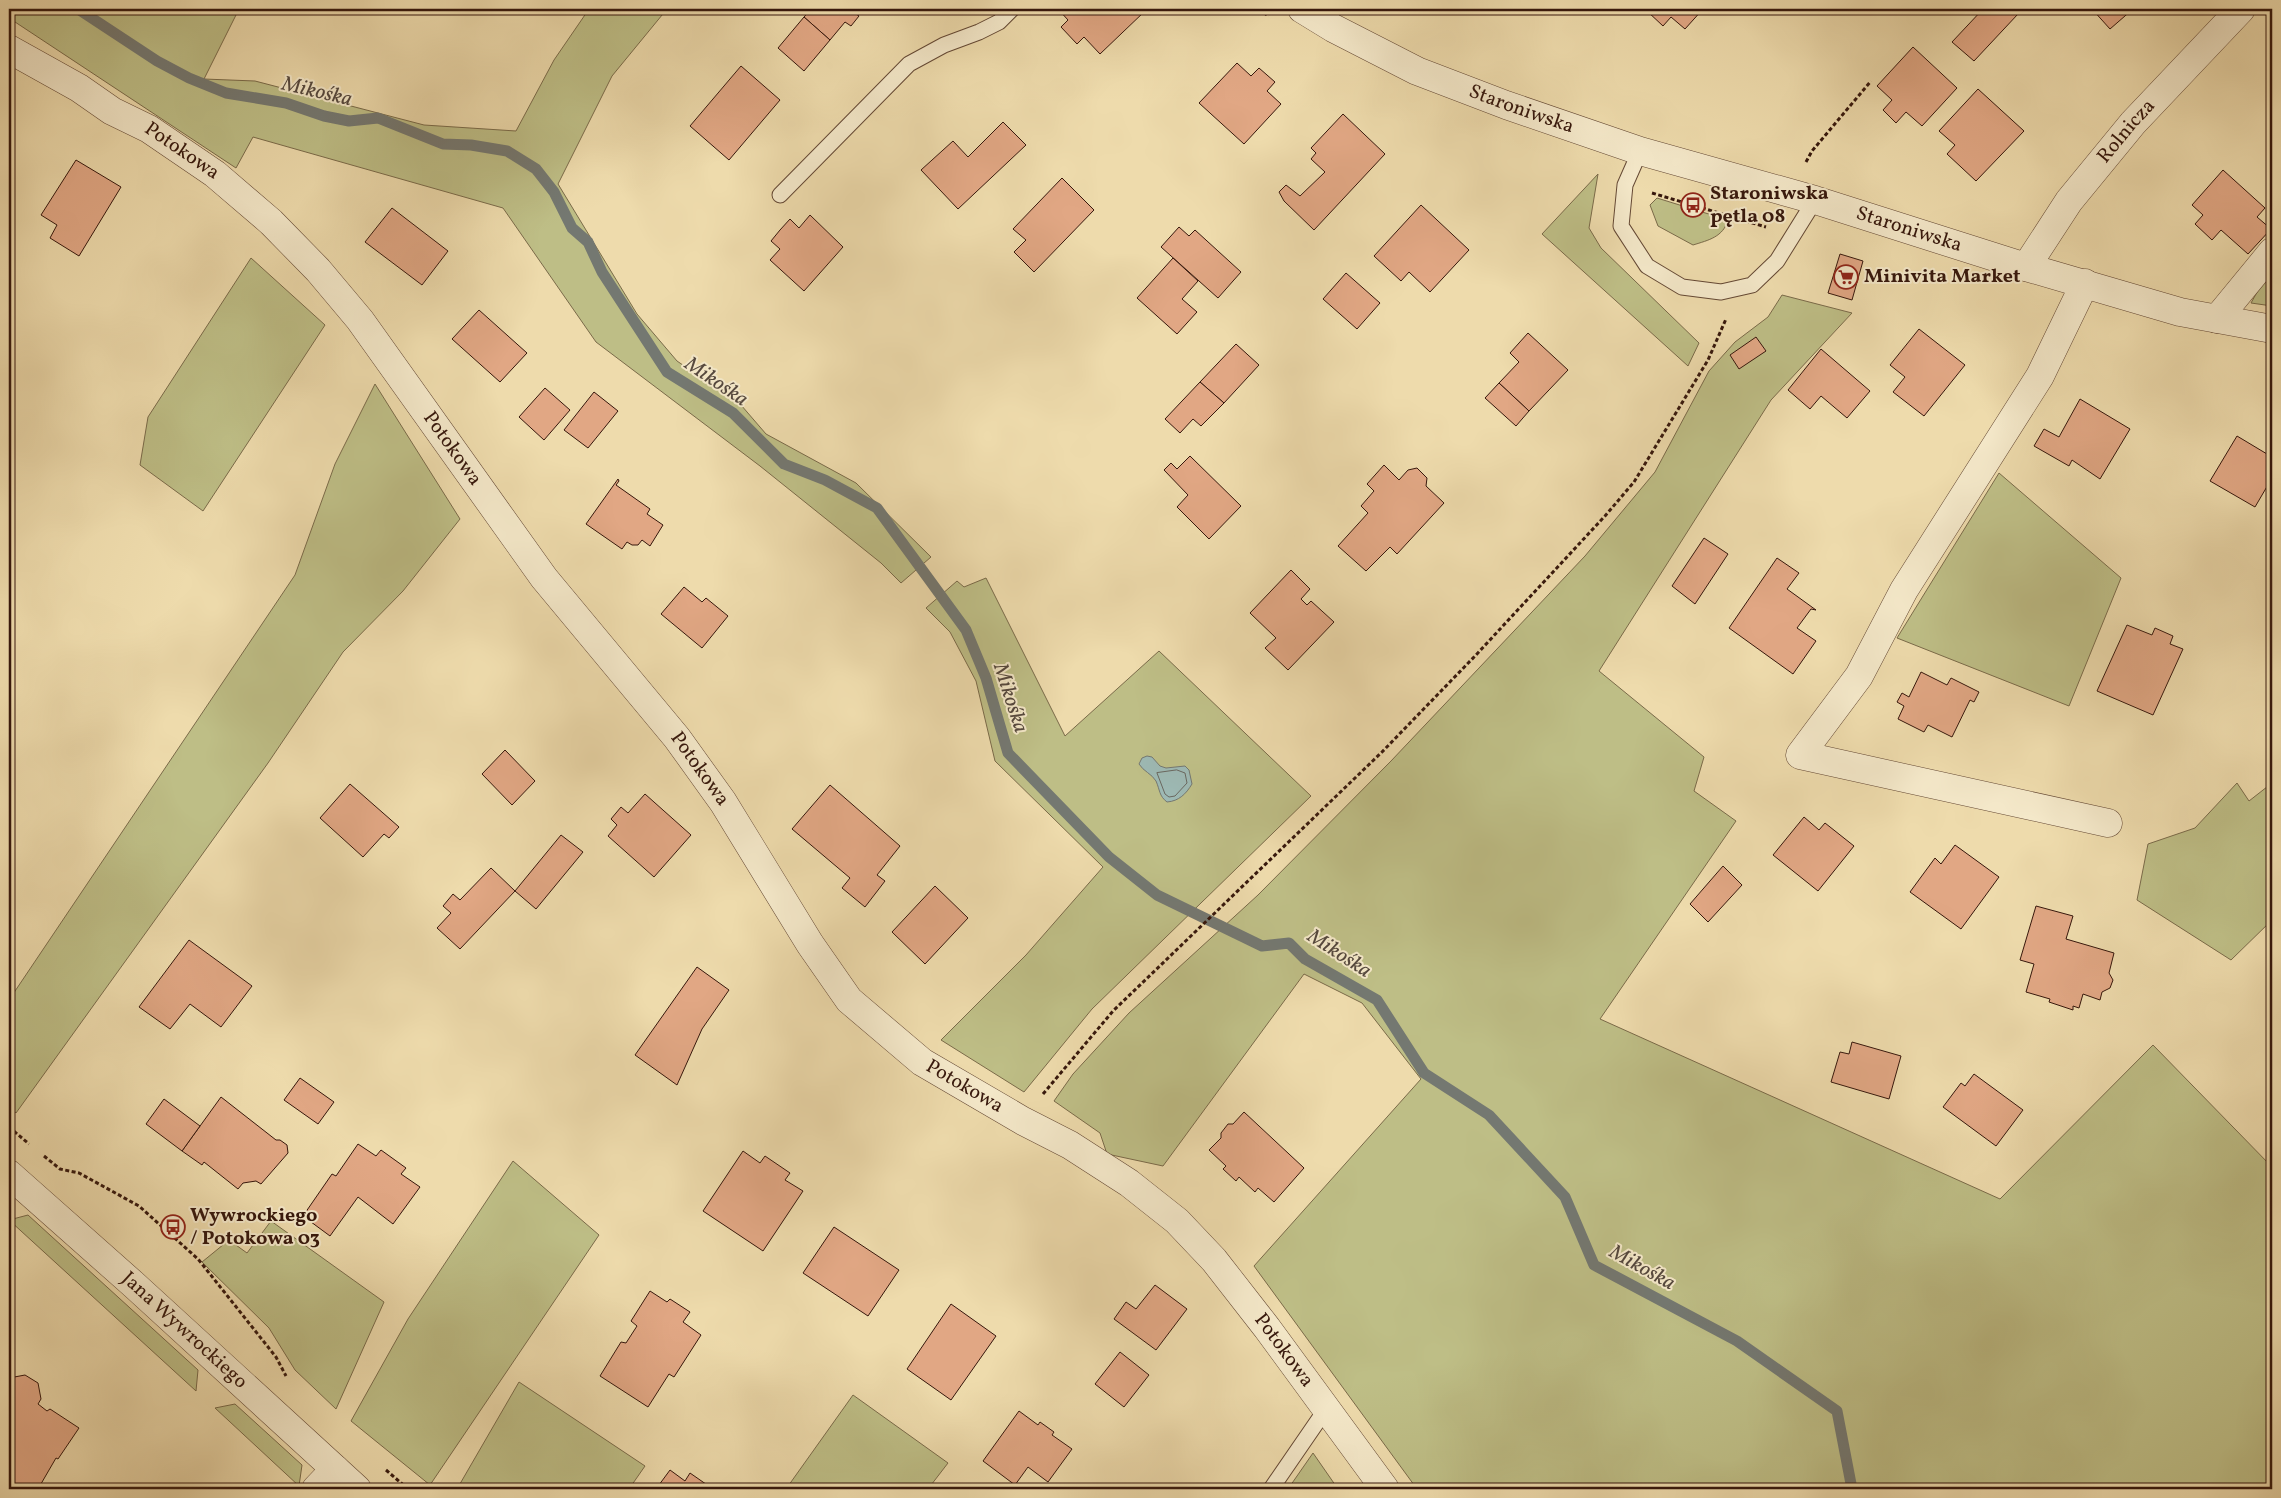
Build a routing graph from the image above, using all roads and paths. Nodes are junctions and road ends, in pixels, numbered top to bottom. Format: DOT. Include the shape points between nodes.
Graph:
graph roads {
  1 [pos="1012,9"];
  2 [pos="1302,9"];
  3 [pos="2241,9"];
  4 [pos="9,49"];
  5 [pos="1871,81"];
  6 [pos="1640,151"];
  7 [pos="1802,168"];
  8 [pos="780,195"];
  9 [pos="1815,200"];
  10 [pos="2272,252"];
  11 [pos="2026,267"];
  12 [pos="2085,283"];
  13 [pos="2218,319"];
  14 [pos="2272,329"];
  15 [pos="1708,360"];
  16 [pos="2108,823"];
  17 [pos="1043,1095"];
  18 [pos="9,1127"];
  19 [pos="30,1145"];
  20 [pos="37,1151"];
  21 [pos="12,1182"];
  22 [pos="289,1382"];
  23 [pos="1326,1409"];
  24 [pos="378,1463"];
  25 [pos="334,1469"];
  26 [pos="316,1489"];
  27 [pos="357,1489"];
  28 [pos="408,1489"];
  29 [pos="1271,1489"];
  30 [pos="1385,1489"];
  1 -- 8 [label="lane" via="998,22 909,64"];
  2 -- 6 [label="street, Staroniwska" via="1417,71"];
  3 -- 11 [label="street, Rolnicza" via="2133,123 2069,201"];
  4 -- 23 [label="street, Potokowa" via="79,88 112,111 149,129 215,174 271,222 318,270 360,320 544,578 678,738 723,802 810,944 850,1000 922,1062 1070,1145 1129,1183 1178,1221 1214,1260"];
  5 -- 7 [label="path" via="1812,151"];
  6 -- 9 [label="street, Staroniwska"];
  6 -- 9 [label="lane" via="1625,185 1620,226 1647,266 1682,287 1721,292 1752,285 1777,261"];
  9 -- 11 [label="street, Staroniwska"];
  10 -- 13 [label="street"];
  11 -- 12 [label="street, Staroniwska"];
  12 -- 13 [label="street, Staroniwska" via="2180,312"];
  12 -- 16 [label="street" via="2040,376 1904,590 1859,676 1800,755"];
  13 -- 14 [label="street, Staroniwska"];
  15 -- 17 [label="path" via="1634,482 1605,516 1382,752 1112,1011"];
  18 -- 19 [label="path"];
  20 -- 22 [label="path" via="60,1169 79,1173 139,1206 198,1259 276,1357"];
  21 -- 25 [label="street, Jana Wywrockiego" via="134,1284"];
  23 -- 29 [label="lane"];
  23 -- 30 [label="street, Potokowa"];
  24 -- 28 [label="path"];
  25 -- 26 [label="street"];
  25 -- 27 [label="street, Jana Wywrockiego"];
}
